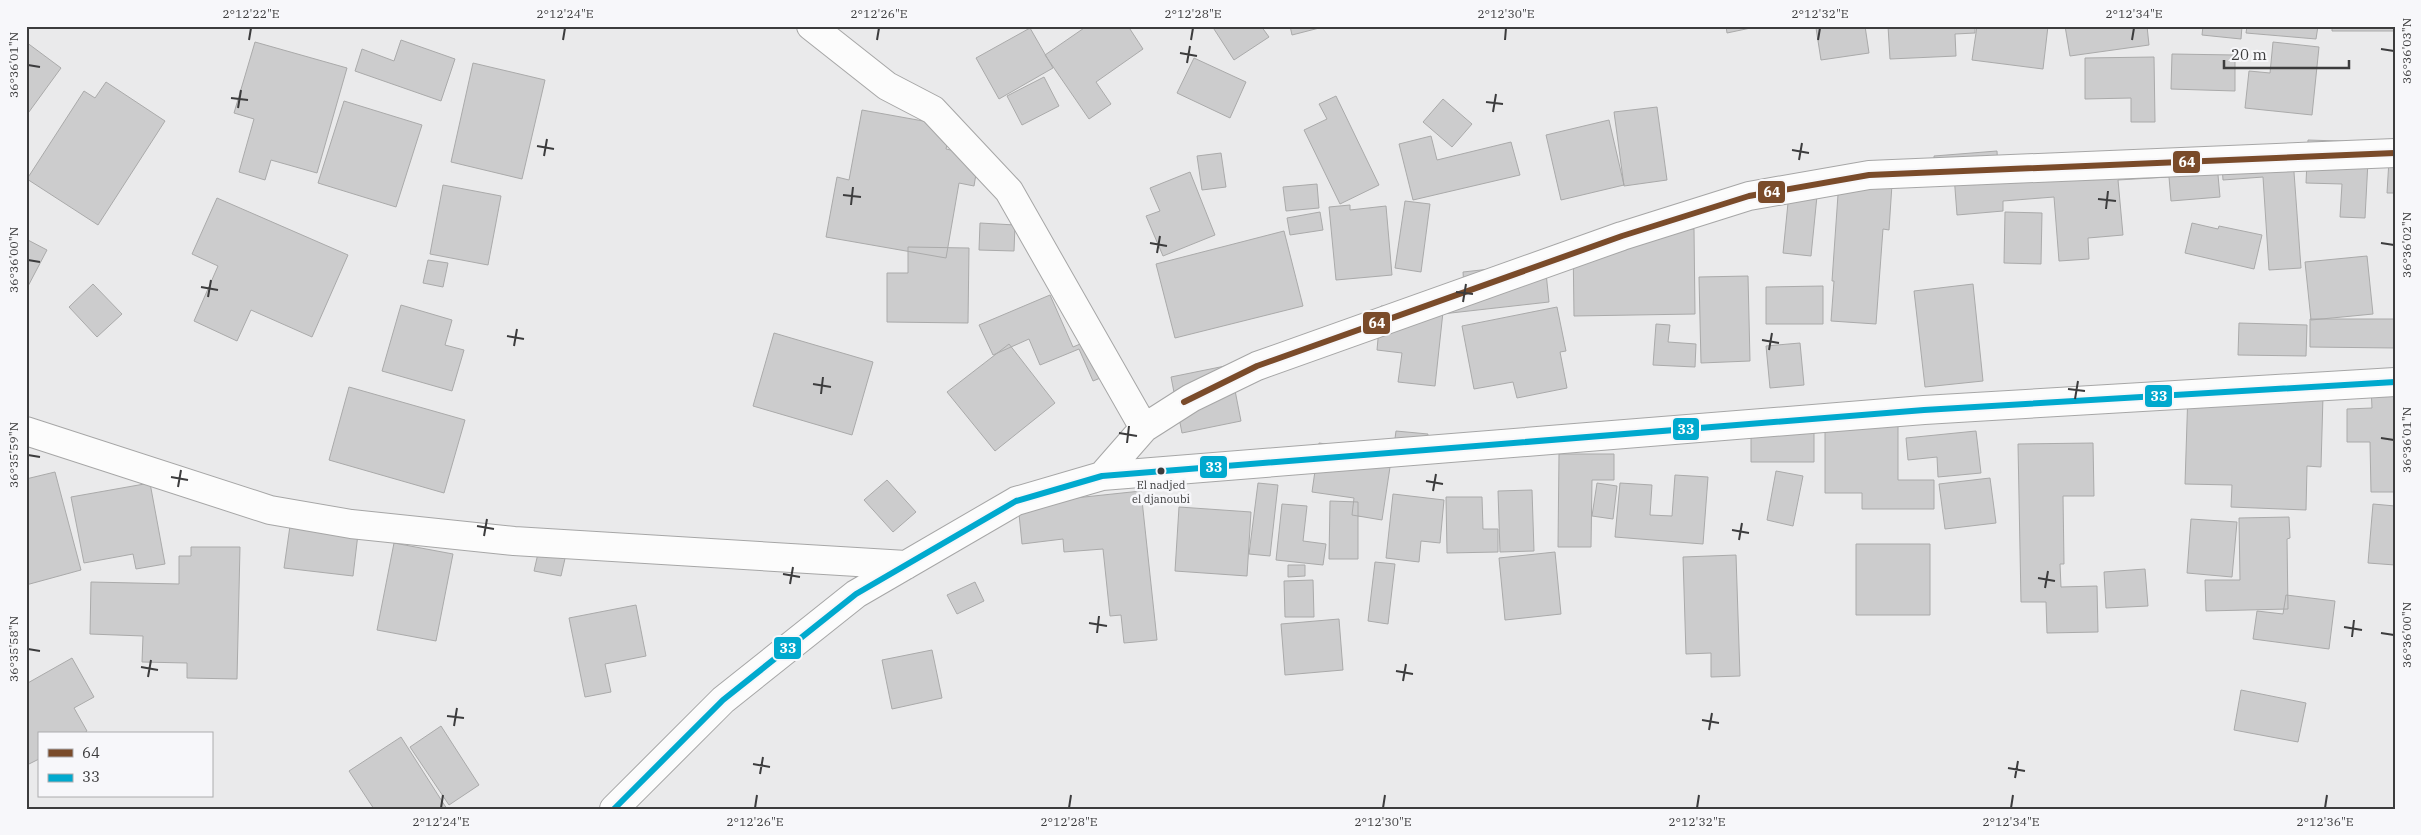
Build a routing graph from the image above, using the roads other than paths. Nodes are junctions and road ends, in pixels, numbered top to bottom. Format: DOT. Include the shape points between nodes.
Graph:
graph roads {
  1 [pos="811,26"];
  2 [pos="2395,154"];
  3 [pos="2395,382"];
  4 [pos="1144,428"];
  5 [pos="26,430"];
  6 [pos="1102,476"];
  7 [pos="906,565"];
  8 [pos="614,809"];
  1 -- 4 [label="street" via="887,86 933,110 1009,191"];
  2 -- 4 [label="street" via="1869,175 1749,196 1622,236 1257,366 1190,398"];
  3 -- 6 [label="street" via="1924,410"];
  4 -- 6 [label="street"];
  5 -- 7 [label="street" via="270,510 351,524 514,541"];
  6 -- 7 [label="street" via="1016,501"];
  7 -- 8 [label="street" via="856,594 724,700"];
}
